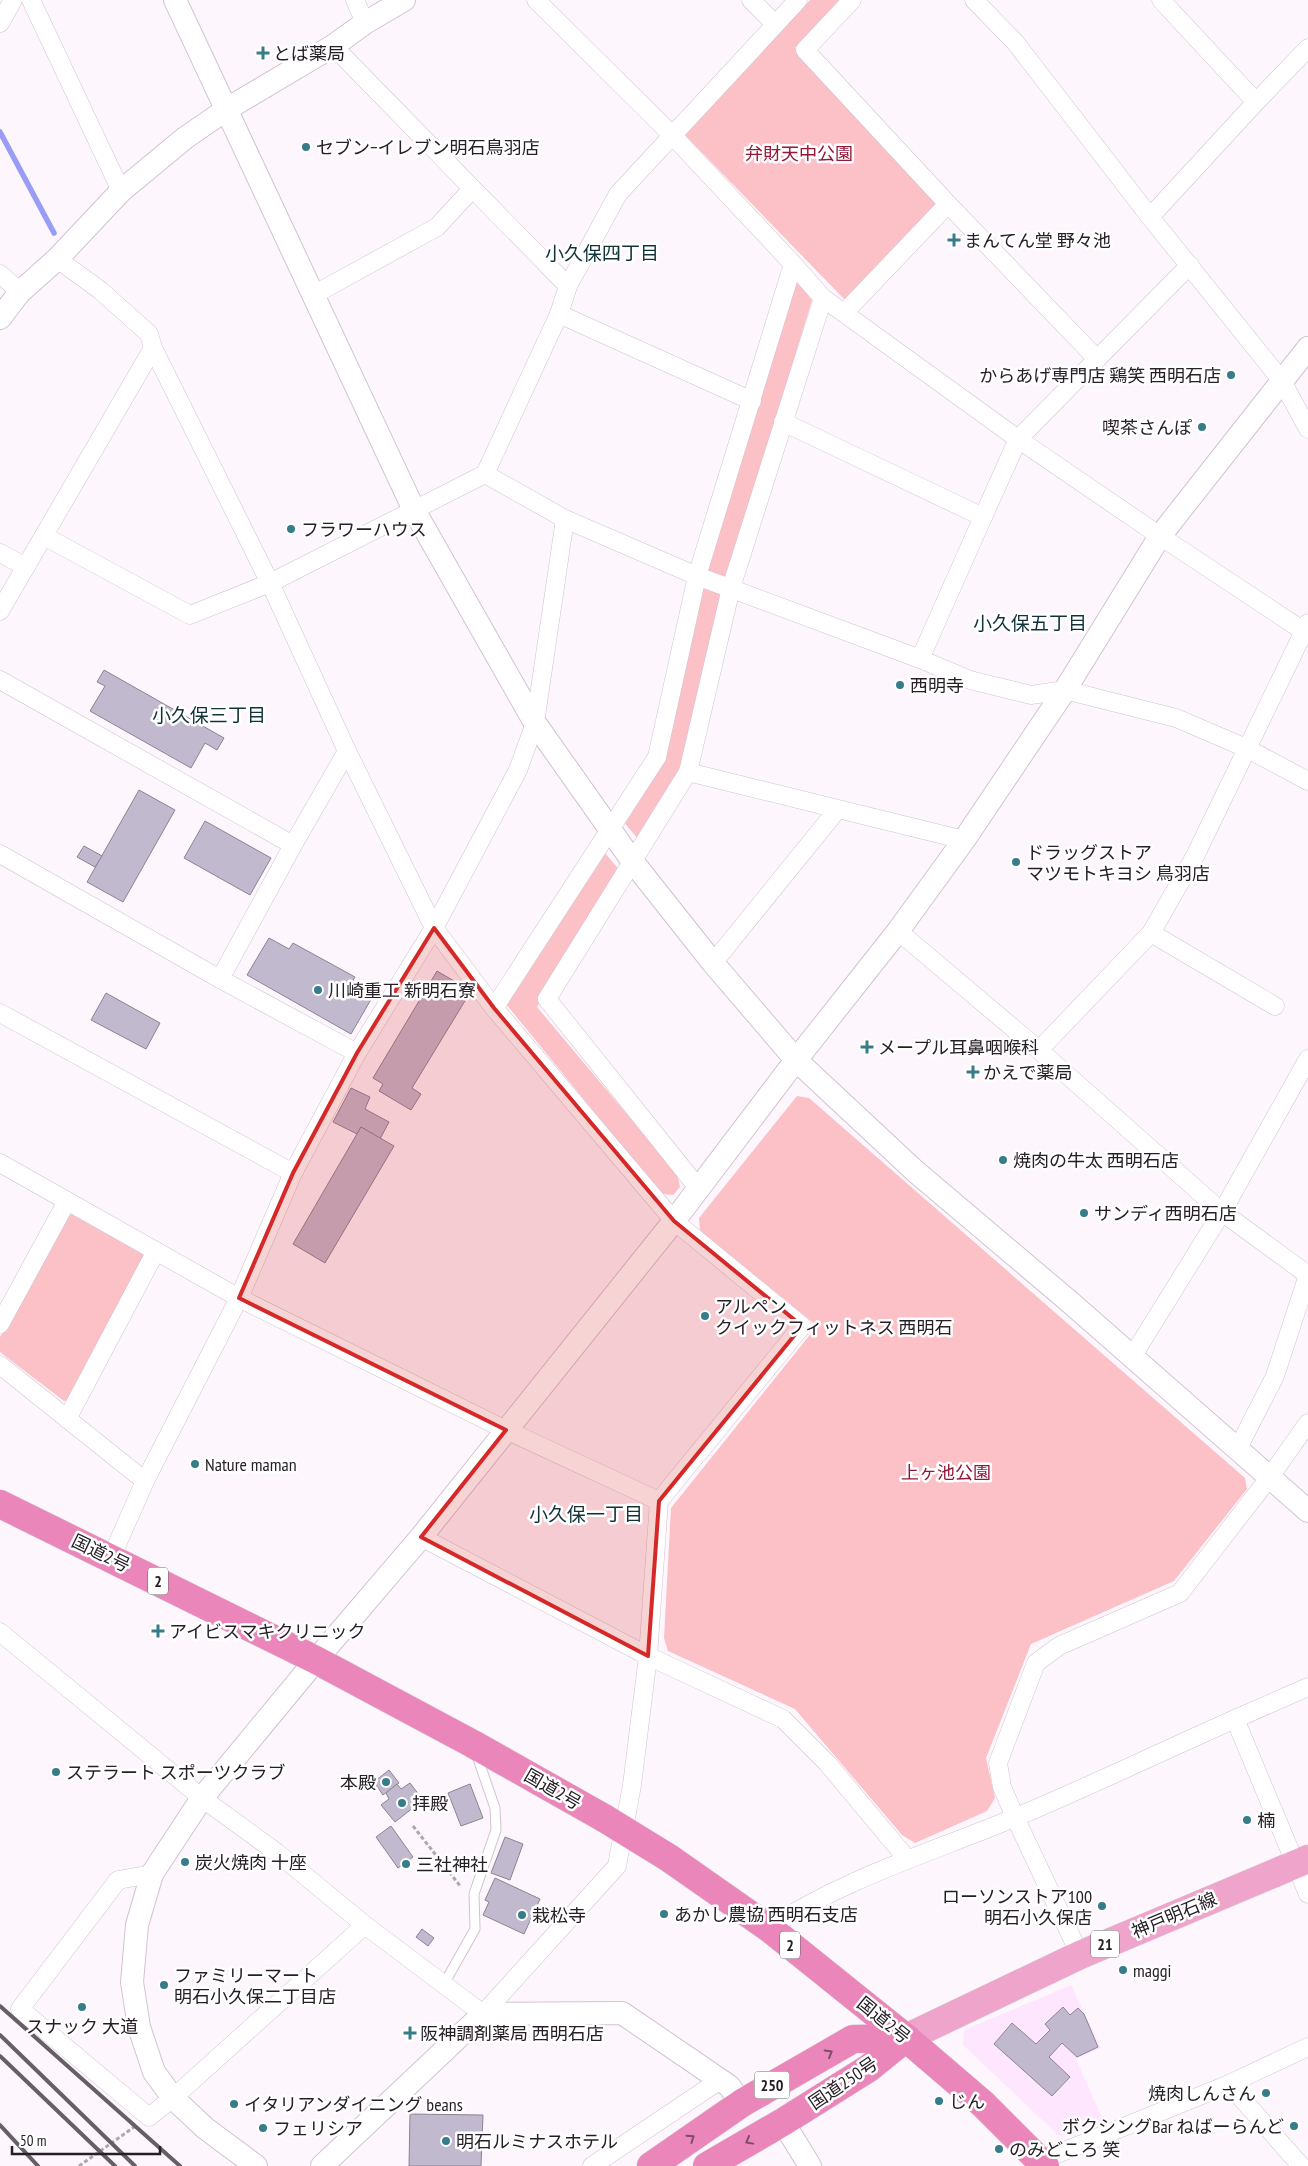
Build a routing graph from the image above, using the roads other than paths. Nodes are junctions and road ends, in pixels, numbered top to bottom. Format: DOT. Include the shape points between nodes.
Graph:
graph roads {
  1 [pos="13,0"];
  2 [pos="31,0"];
  3 [pos="175,0"];
  4 [pos="355,0"];
  5 [pos="404,0"];
  6 [pos="536,0"];
  7 [pos="751,0"];
  8 [pos="798,0"];
  9 [pos="852,0"];
  10 [pos="974,0"];
  11 [pos="1161,0"];
  12 [pos="0,23"];
  13 [pos="365,23"];
  14 [pos="775,24"];
  15 [pos="333,46"];
  16 [pos="1308,48"];
  17 [pos="1256,102"];
  18 [pos="227,109"];
  19 [pos="672,135"];
  20 [pos="472,189"];
  21 [pos="121,191"];
  22 [pos="948,204"];
  23 [pos="1150,217"];
  24 [pos="57,259"];
  25 [pos="793,264"];
  26 [pos="1190,265"];
  27 [pos="0,274"];
  28 [pos="568,286"];
  29 [pos="20,292"];
  30 [pos="315,294"];
  31 [pos="823,298"];
  32 [pos="844,313"];
  33 [pos="558,314"];
  34 [pos="0,318"];
  35 [pos="153,348"];
  36 [pos="1308,348"];
  37 [pos="1097,359"];
  38 [pos="1282,381"];
  39 [pos="752,401"];
  40 [pos="783,422"];
  41 [pos="1308,429"];
  42 [pos="1018,439"];
  43 [pos="485,474"];
  44 [pos="414,510"];
  45 [pos="983,517"];
  46 [pos="565,518"];
  47 [pos="44,536"];
  48 [pos="1160,536"];
  49 [pos="0,553"];
  50 [pos="26,567"];
  51 [pos="697,576"];
  52 [pos="270,583"];
  53 [pos="731,588"];
  54 [pos="0,611"];
  55 [pos="1306,629"];
  56 [pos="920,659"];
  57 [pos="0,680"];
  58 [pos="1065,690"];
  59 [pos="535,724"];
  60 [pos="1246,748"];
  61 [pos="347,751"];
  62 [pos="688,772"];
  63 [pos="1308,781"];
  64 [pos="837,810"];
  65 [pos="610,830"];
  66 [pos="964,840"];
  67 [pos="293,845"];
  68 [pos="0,854"];
  69 [pos="633,862"];
  70 [pos="434,928"];
  71 [pos="898,931"];
  72 [pos="1151,933"];
  73 [pos="713,963"];
  74 [pos="220,979"];
  75 [pos="1274,1006"];
  76 [pos="494,1008"];
  77 [pos="0,1012"];
  78 [pos="1039,1050"];
  79 [pos="357,1053"];
  80 [pos="1308,1059"];
  81 [pos="796,1060"];
  82 [pos="0,1163"];
  83 [pos="294,1173"];
  84 [pos="699,1189"];
  85 [pos="67,1201"];
  86 [pos="1222,1212"];
  87 [pos="674,1221"];
  88 [pos="156,1251"];
  89 [pos="1308,1275"];
  90 [pos="239,1298"];
  91 [pos="0,1324"];
  92 [pos="1132,1357"];
  93 [pos="0,1365"];
  94 [pos="67,1419"];
  95 [pos="1308,1423"];
  96 [pos="506,1430"];
  97 [pos="1237,1450"];
  98 [pos="1269,1478"];
  99 [pos="145,1481"];
  100 [pos="659,1501"];
  101 [pos="0,1504"];
  102 [pos="1308,1511"];
  103 [pos="421,1537"];
  104 [pos="111,1558"];
  105 [pos="0,1632"];
  106 [pos="648,1656"];
  107 [pos="316,1660"];
  108 [pos="1308,1687"];
  109 [pos="1235,1719"];
  110 [pos="474,1744"];
  111 [pos="202,1798"];
  112 [pos="1015,1817"];
  113 [pos="908,1860"];
  114 [pos="1302,1862"];
  115 [pos="152,1874"];
  116 [pos="1308,1894"];
  117 [pos="365,1925"];
  118 [pos="769,1928"];
  119 [pos="1080,1955"];
  120 [pos="444,1984"];
  121 [pos="483,2014"];
  122 [pos="906,2038"];
  123 [pos="1308,2047"];
  124 [pos="720,2080"];
  125 [pos="1229,2084"];
  126 [pos="173,2098"];
  127 [pos="742,2103"];
  128 [pos="783,2122"];
  129 [pos="1040,2164"];
  130 [pos="256,2166"];
  131 [pos="322,2166"];
  132 [pos="592,2166"];
  133 [pos="651,2166"];
  134 [pos="707,2166"];
  135 [pos="810,2166"];
  136 [pos="1301,2166"];
  1 -- 12 [label="street"];
  2 -- 21 [label="street"];
  3 -- 18 [label="street"];
  4 -- 13 [label="street"];
  5 -- 13 [label="street"];
  6 -- 19 [label="street"];
  7 -- 14 [label="street"];
  8 -- 14 [label="street"];
  9 -- 22 [label="street" via="805,50"];
  10 -- 23 [label="street" via="1015,42"];
  11 -- 17 [label="street"];
  13 -- 15 [label="street"];
  14 -- 19 [label="street"];
  15 -- 18 [label="street"];
  15 -- 20 [label="street"];
  16 -- 17 [label="street"];
  17 -- 23 [label="street"];
  18 -- 21 [label="street"];
  18 -- 30 [label="street"];
  19 -- 25 [label="street"];
  19 -- 28 [label="street" via="618,194"];
  20 -- 28 [label="street"];
  20 -- 30 [label="street" via="436,227"];
  21 -- 24 [label="street"];
  22 -- 32 [label="street"];
  22 -- 37 [label="street"];
  23 -- 26 [label="street"];
  24 -- 29 [label="street"];
  24 -- 35 [label="street" via="100,290 149,334"];
  25 -- 31 [label="street"];
  25 -- 39 [label="street"];
  26 -- 37 [label="street"];
  26 -- 38 [label="street"];
  27 -- 29 [label="street"];
  28 -- 33 [label="street"];
  29 -- 34 [label="street"];
  30 -- 44 [label="street"];
  31 -- 32 [label="street"];
  31 -- 40 [label="street"];
  32 -- 42 [label="street"];
  33 -- 39 [label="street"];
  33 -- 43 [label="street"];
  35 -- 47 [label="street"];
  35 -- 52 [label="street"];
  36 -- 38 [label="street"];
  37 -- 42 [label="street"];
  38 -- 41 [label="street"];
  38 -- 48 [label="street"];
  39 -- 51 [label="street"];
  40 -- 45 [label="street"];
  40 -- 53 [label="street"];
  42 -- 45 [label="street"];
  42 -- 48 [label="street"];
  43 -- 44 [label="street"];
  43 -- 46 [label="street"];
  44 -- 52 [label="street"];
  44 -- 59 [label="street"];
  45 -- 56 [label="street"];
  46 -- 51 [label="street"];
  46 -- 59 [label="street"];
  47 -- 50 [label="street"];
  47 -- 52 [label="street" via="190,615"];
  48 -- 55 [label="street"];
  48 -- 58 [label="street"];
  49 -- 50 [label="street"];
  50 -- 54 [label="street"];
  51 -- 53 [label="street"];
  51 -- 65 [label="street" via="657,757"];
  52 -- 61 [label="street"];
  53 -- 56 [label="street"];
  53 -- 62 [label="street"];
  55 -- 60 [label="street"];
  56 -- 58 [label="street" via="970,680 1031,695"];
  57 -- 67 [label="street"];
  58 -- 60 [label="street" via="1176,718"];
  58 -- 66 [label="street"];
  59 -- 65 [label="street"];
  59 -- 70 [label="street" via="518,770"];
  60 -- 63 [label="street"];
  60 -- 72 [label="street" via="1195,856"];
  61 -- 67 [label="street"];
  61 -- 70 [label="street"];
  62 -- 64 [label="street"];
  62 -- 69 [label="street"];
  64 -- 66 [label="street"];
  64 -- 73 [label="street"];
  65 -- 69 [label="street"];
  65 -- 76 [label="street"];
  66 -- 71 [label="street"];
  67 -- 74 [label="street"];
  68 -- 74 [label="street"];
  69 -- 73 [label="street"];
  69 -- 84 [label="street" via="547,999"];
  70 -- 76 [label="street"];
  70 -- 79 [label="street"];
  71 -- 78 [label="street"];
  71 -- 81 [label="street"];
  72 -- 75 [label="street"];
  72 -- 78 [label="street"];
  73 -- 81 [label="street"];
  74 -- 79 [label="street"];
  76 -- 87 [label="street"];
  77 -- 83 [label="street"];
  78 -- 86 [label="street"];
  79 -- 83 [label="street"];
  80 -- 86 [label="street"];
  81 -- 84 [label="street"];
  81 -- 92 [label="street" via="915,1171"];
  82 -- 85 [label="street"];
  83 -- 90 [label="street"];
  84 -- 87 [label="street"];
  85 -- 88 [label="street"];
  85 -- 91 [label="street"];
  86 -- 89 [label="street"];
  86 -- 92 [label="street"];
  87 -- 96 [label="street"];
  87 -- 100 [label="street" via="802,1326"];
  88 -- 90 [label="street"];
  88 -- 94 [label="street"];
  89 -- 97 [label="street" via="1275,1376"];
  90 -- 96 [label="street"];
  90 -- 99 [label="street"];
  92 -- 97 [label="street"];
  93 -- 94 [label="street"];
  94 -- 99 [label="street"];
  95 -- 98 [label="street"];
  96 -- 100 [label="street"];
  96 -- 103 [label="street"];
  97 -- 98 [label="street"];
  98 -- 102 [label="street"];
  98 -- 112 [label="street" via="1180,1593 1059,1646 1036,1663 998,1763 1002,1787"];
  99 -- 104 [label="street"];
  100 -- 106 [label="street"];
  101 -- 104 [label="highway, 国道2号 / 2"];
  103 -- 106 [label="street"];
  103 -- 107 [label="street"];
  104 -- 107 [label="highway, 国道2号 / 2"];
  105 -- 111 [label="street"];
  106 -- 113 [label="street" via="783,1719 827,1763"];
  106 -- 121 [label="street" via="618,1866"];
  107 -- 110 [label="highway, 国道2号 / 2"];
  107 -- 111 [label="street"];
  108 -- 109 [label="street"];
  109 -- 112 [label="street"];
  109 -- 114 [label="street"];
  110 -- 118 [label="highway, 国道2号 / 2, bridge" via="669,1858"];
  110 -- 120 [label="lane" via="495,1808 496,1830 474,1894 475,1928"];
  111 -- 115 [label="street"];
  111 -- 117 [label="street" via="276,1852"];
  112 -- 113 [label="street"];
  112 -- 119 [label="street"];
  113 -- 118 [label="street" via="800,1907"];
  114 -- 116 [label="street"];
  114 -- 119 [label="main road, 神戸明石線 / 21"];
  115 -- 126 [label="street" via="137,1925 132,1982 139,2027 154,2072"];
  115 -- 126 [label="street" via="118,1880 20,2009 149,2117"];
  117 -- 120 [label="street"];
  117 -- 126 [label="street"];
  118 -- 122 [label="highway, 国道2号 / 2"];
  119 -- 122 [label="main road, 神戸明石線 / 21"];
  120 -- 121 [label="street"];
  121 -- 124 [label="street" via="622,2013"];
  121 -- 131 [label="street"];
  127 -- 122 [label="highway, 国道250号 / 250, one-way" via="853,2039"];
  122 -- 128 [label="highway, 国道250号 / 250" via="869,2068"];
  122 -- 129 [label="highway, 国道2号 / 2" via="984,2104"];
  123 -- 125 [label="street"];
  124 -- 127 [label="street" via="730,2086"];
  124 -- 132 [label="street"];
  125 -- 129 [label="street"];
  125 -- 136 [label="street"];
  126 -- 130 [label="street"];
  133 -- 127 [label="highway, 国道250号 / 250, one-way"];
  128 -- 134 [label="highway, 国道250号 / 250, one-way"];
  128 -- 135 [label="street"];
}
